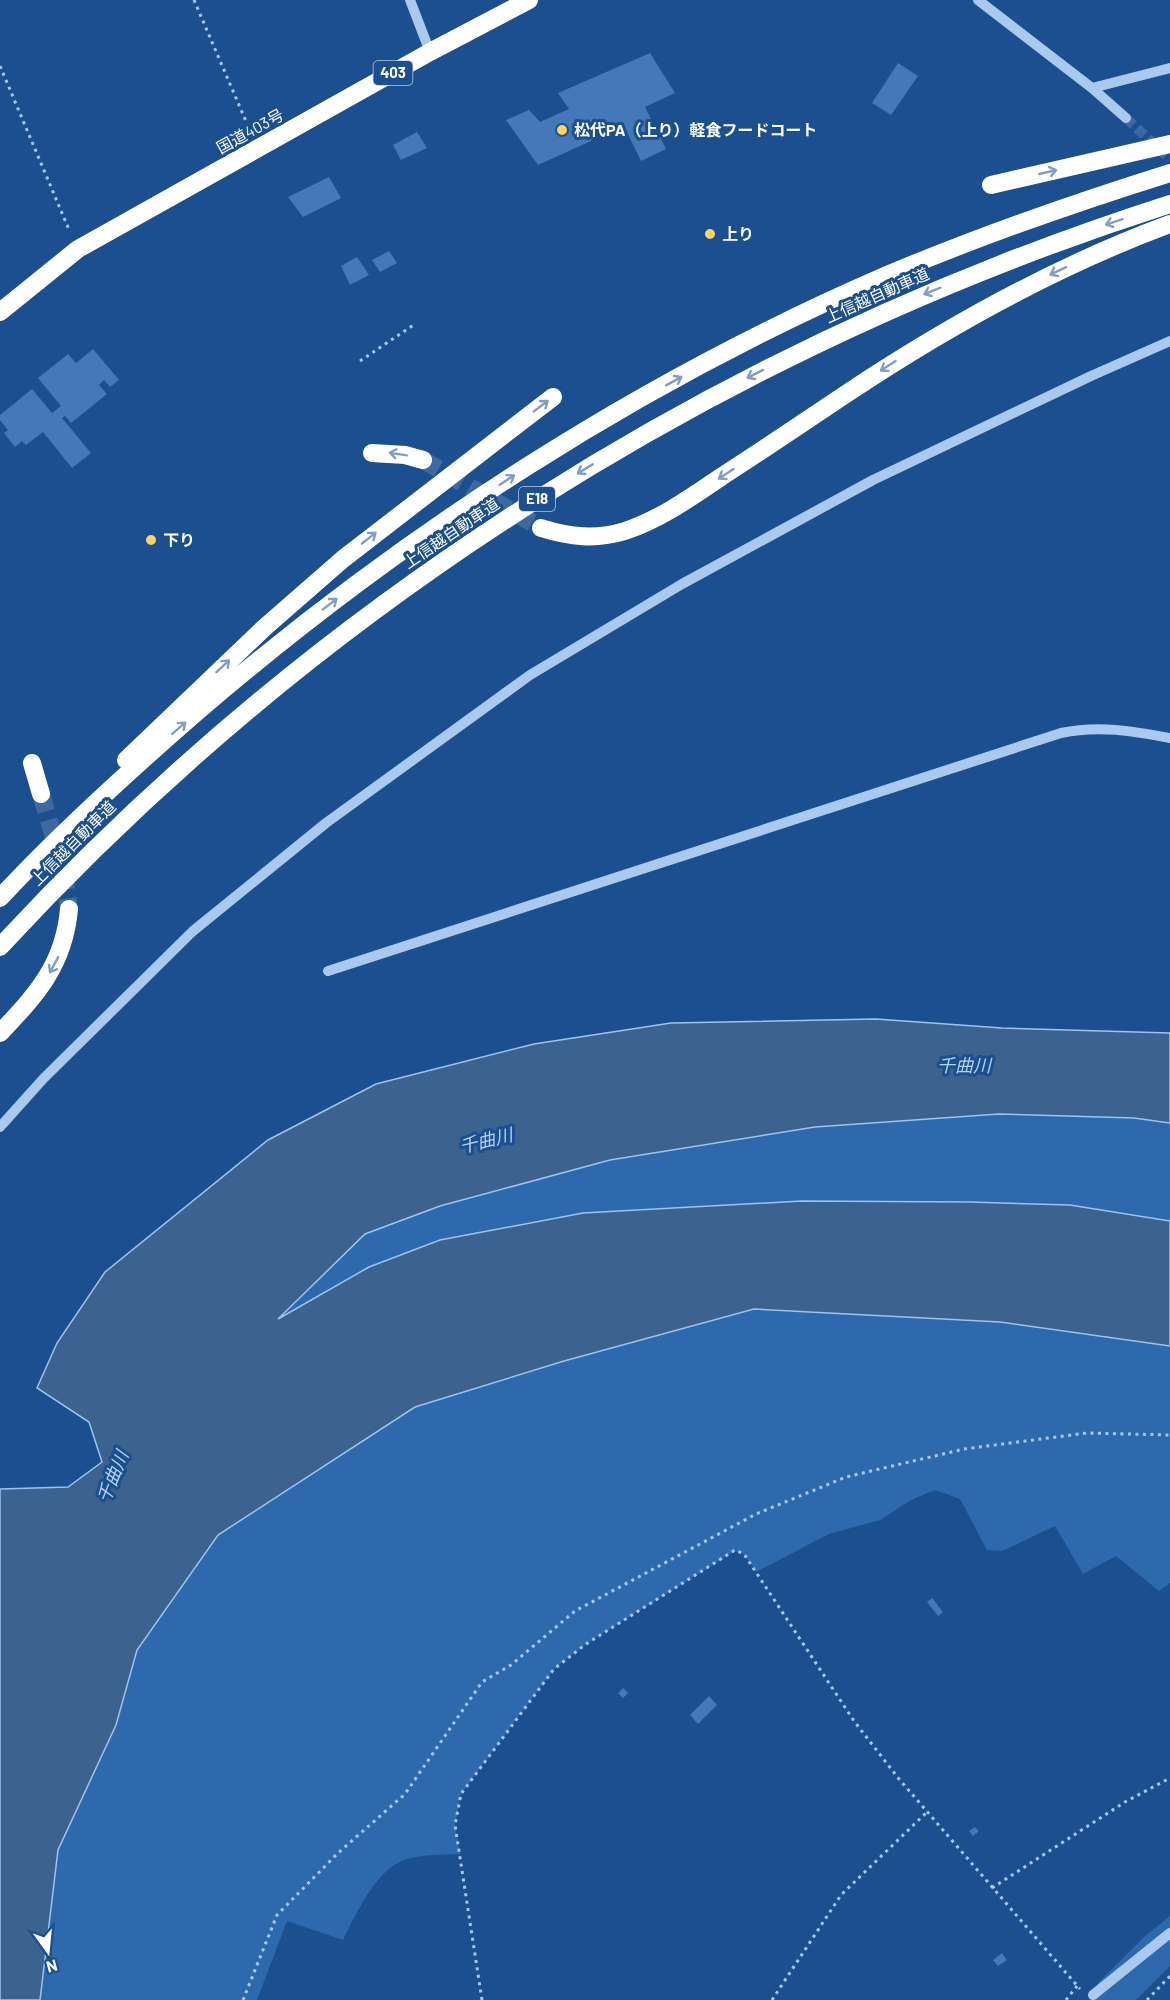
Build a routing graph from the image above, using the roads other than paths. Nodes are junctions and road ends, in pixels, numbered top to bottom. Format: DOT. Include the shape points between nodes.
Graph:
graph roads {
  1 [pos="410,0"];
  2 [pos="529,0"];
  3 [pos="978,0"];
  4 [pos="430,52"];
  5 [pos="1170,68"];
  6 [pos="1092,88"];
  7 [pos="1126,118"];
  8 [pos="1170,144"];
  9 [pos="1170,173"];
  10 [pos="991,185"];
  11 [pos="1170,204"];
  12 [pos="1170,224"];
  13 [pos="0,312"];
  14 [pos="1170,341"];
  15 [pos="554,397"];
  16 [pos="372,453"];
  17 [pos="423,460"];
  18 [pos="541,528"];
  19 [pos="1170,738"];
  20 [pos="32,763"];
  21 [pos="41,794"];
  22 [pos="4,894"];
  23 [pos="69,909"];
  24 [pos="0,947"];
  25 [pos="328,971"];
  26 [pos="0,1033"];
  27 [pos="0,1127"];
  28 [pos="1170,1933"];
  29 [pos="1093,1995"];
  1 -- 4 [label="street"];
  2 -- 4 [label="highway, 国道403号 / 403"];
  3 -- 6 [label="street"];
  4 -- 13 [label="highway, 国道403号 / 403" via="78,249"];
  5 -- 6 [label="street"];
  6 -- 7 [label="street"];
  10 -- 8 [label="highway, one-way"];
  22 -- 9 [label="highway, 上信越自動車道 / E18, one-way" via="112,789 240,676 380,567 532,463 699,367 886,276 1064,207"];
  11 -- 24 [label="highway, 上信越自動車道 / E18, one-way" via="988,268 807,347 698,404 554,488 397,594 257,702 116,827"];
  12 -- 18 [label="highway, one-way" via="1104,249 973,314 648,522 603,536 561,535"];
  14 -- 27 [label="street" via="873,480 682,584 530,675 326,823 193,931 44,1078"];
  22 -- 15 [label="highway, one-way" via="107,779 264,628 343,559"];
  17 -- 16 [label="highway, one-way"];
  19 -- 25 [label="street" via="1115,728 1061,733"];
  20 -- 21 [label="highway"];
  23 -- 26 [label="highway, one-way" via="63,949 54,967 26,1006"];
  28 -- 29 [label="street"];
}
